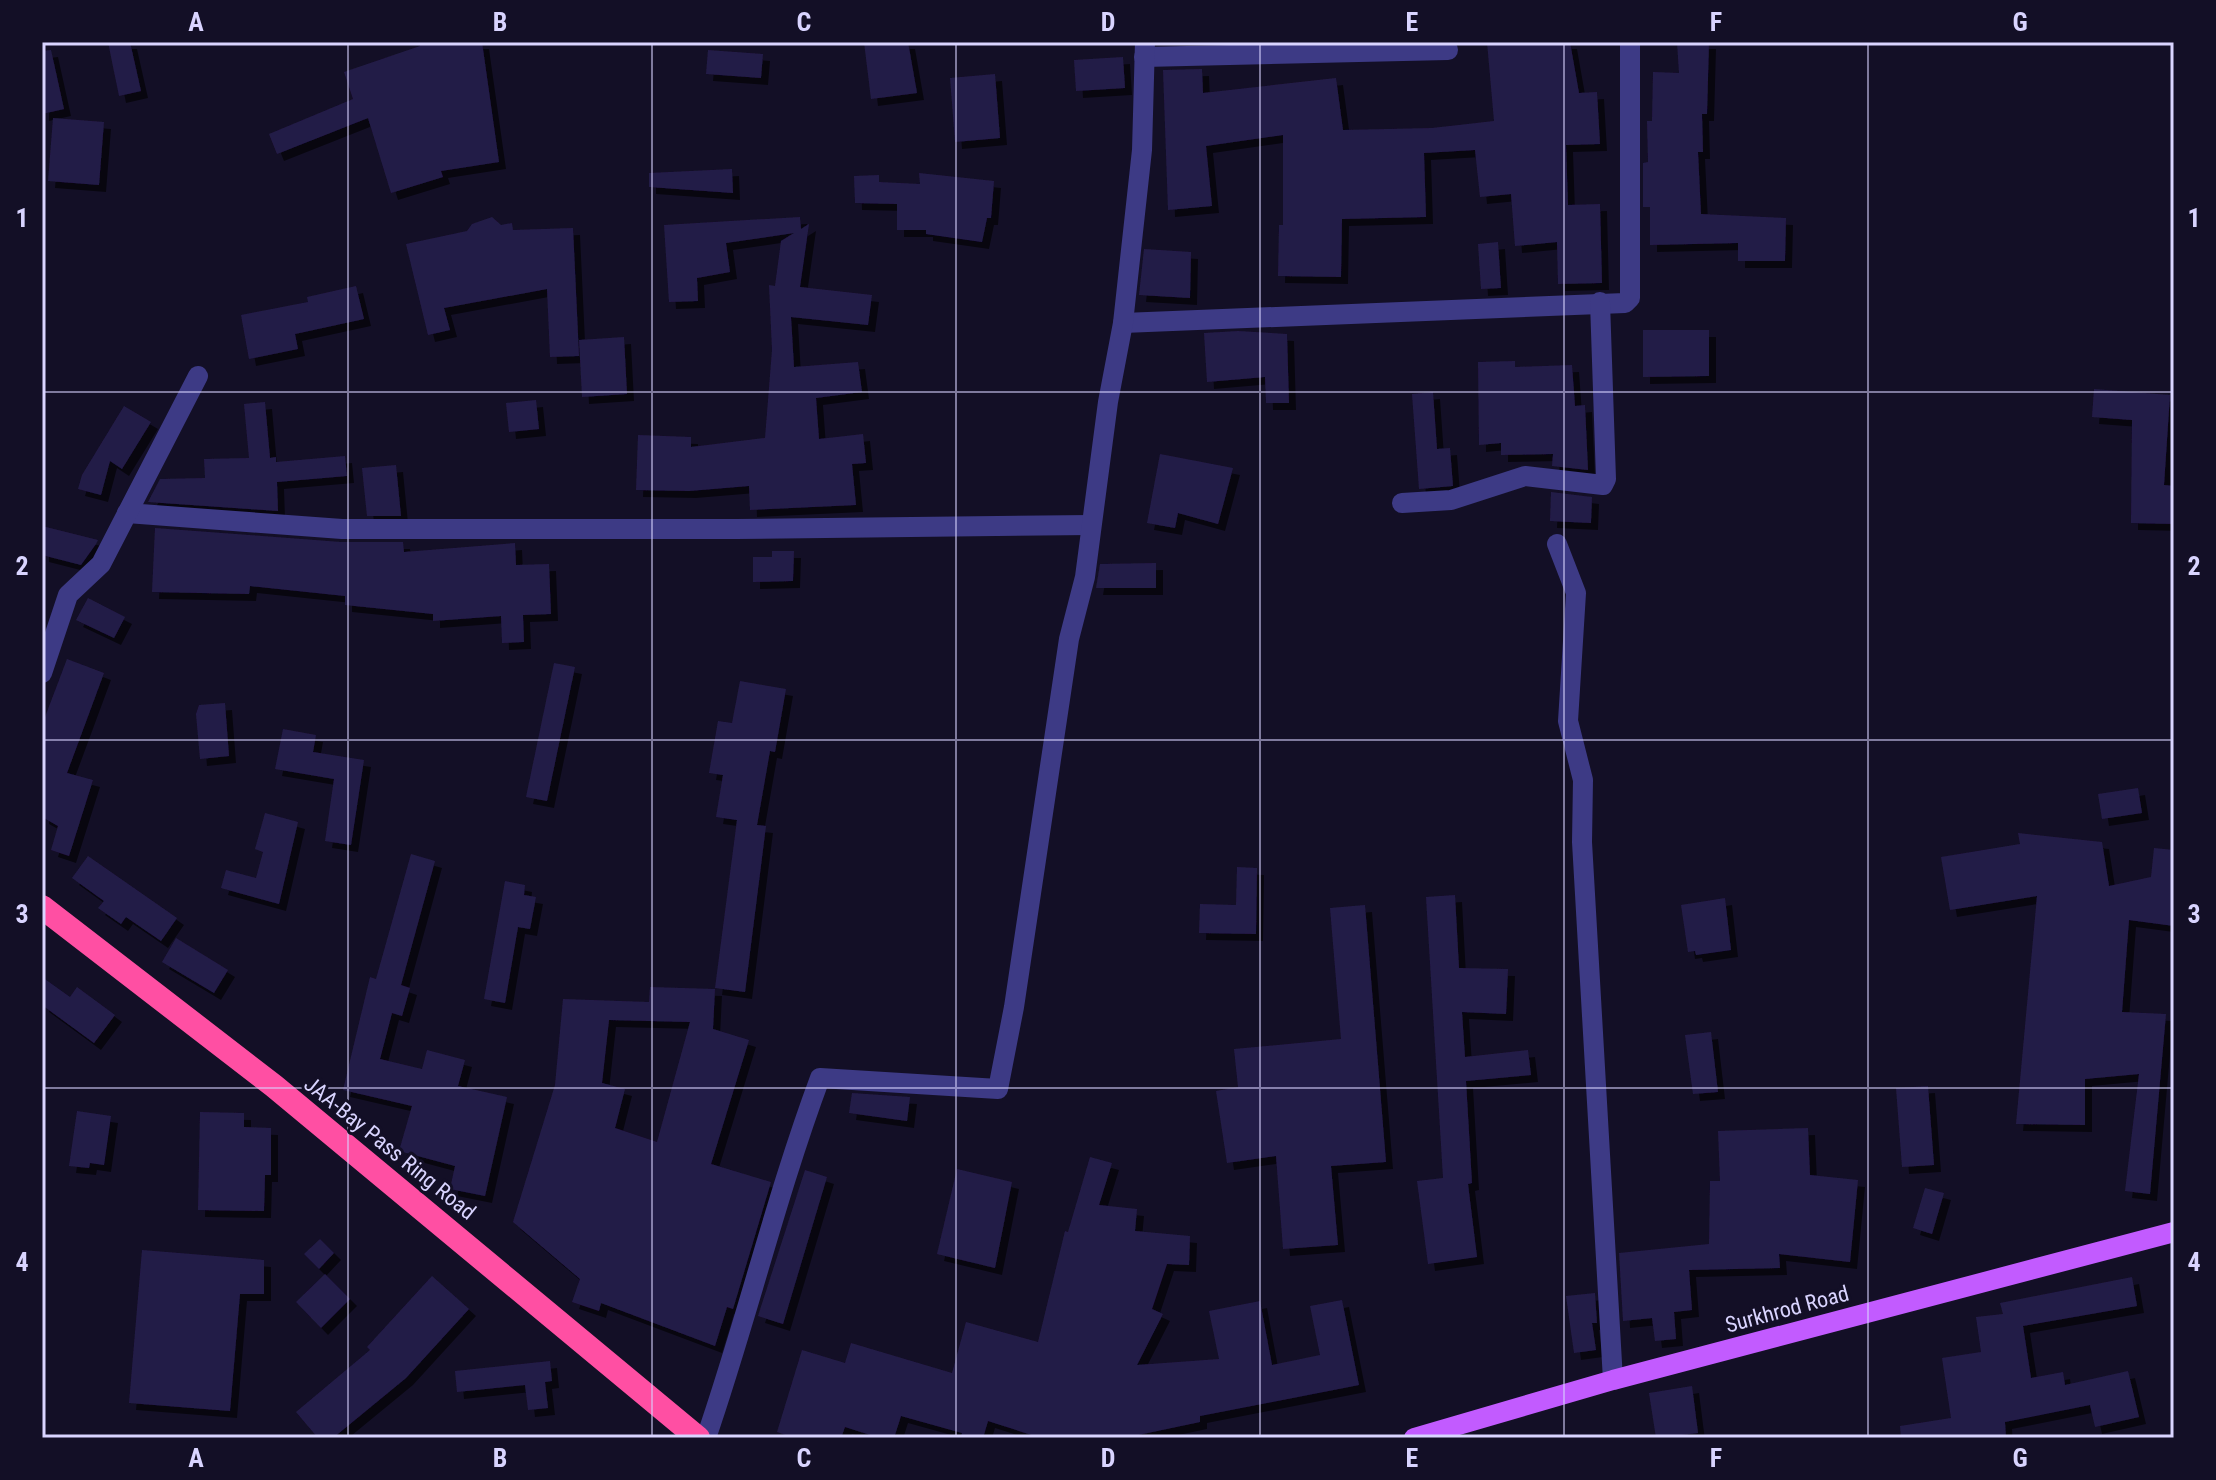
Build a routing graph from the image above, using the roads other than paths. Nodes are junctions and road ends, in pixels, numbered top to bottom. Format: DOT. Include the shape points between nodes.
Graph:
graph roads {
  1 [pos="1630,42"];
  2 [pos="1145,49"];
  3 [pos="1448,50"];
  4 [pos="1600,302"];
  5 [pos="1123,323"];
  6 [pos="198,376"];
  7 [pos="1402,503"];
  8 [pos="127,513"];
  9 [pos="1091,525"];
  10 [pos="1557,544"];
  11 [pos="42,673"];
  12 [pos="42,907"];
  13 [pos="2174,1232"];
  14 [pos="1613,1380"];
  15 [pos="698,1438"];
  16 [pos="706,1438"];
  17 [pos="1414,1438"];
  1 -- 4 [label="street" via="1630,298 1625,303"];
  2 -- 3 [label="street"];
  2 -- 5 [label="street" via="1142,150"];
  4 -- 5 [label="street"];
  4 -- 7 [label="street" via="1603,485 1525,476 1451,500"];
  5 -- 9 [label="street"];
  6 -- 8 [label="street"];
  8 -- 9 [label="street" via="342,529"];
  8 -- 11 [label="street" via="101,564 68,595"];
  9 -- 16 [label="street" via="998,1089 820,1078"];
  10 -- 14 [label="street" via="1576,593 1568,721 1583,780 1582,842"];
  12 -- 15 [label="highway, JAA-Bay Pass Ring Road" via="274,1086"];
  13 -- 14 [label="main road, Surkhrod Road"];
  14 -- 17 [label="main road, Surkhrod Road"];
}
